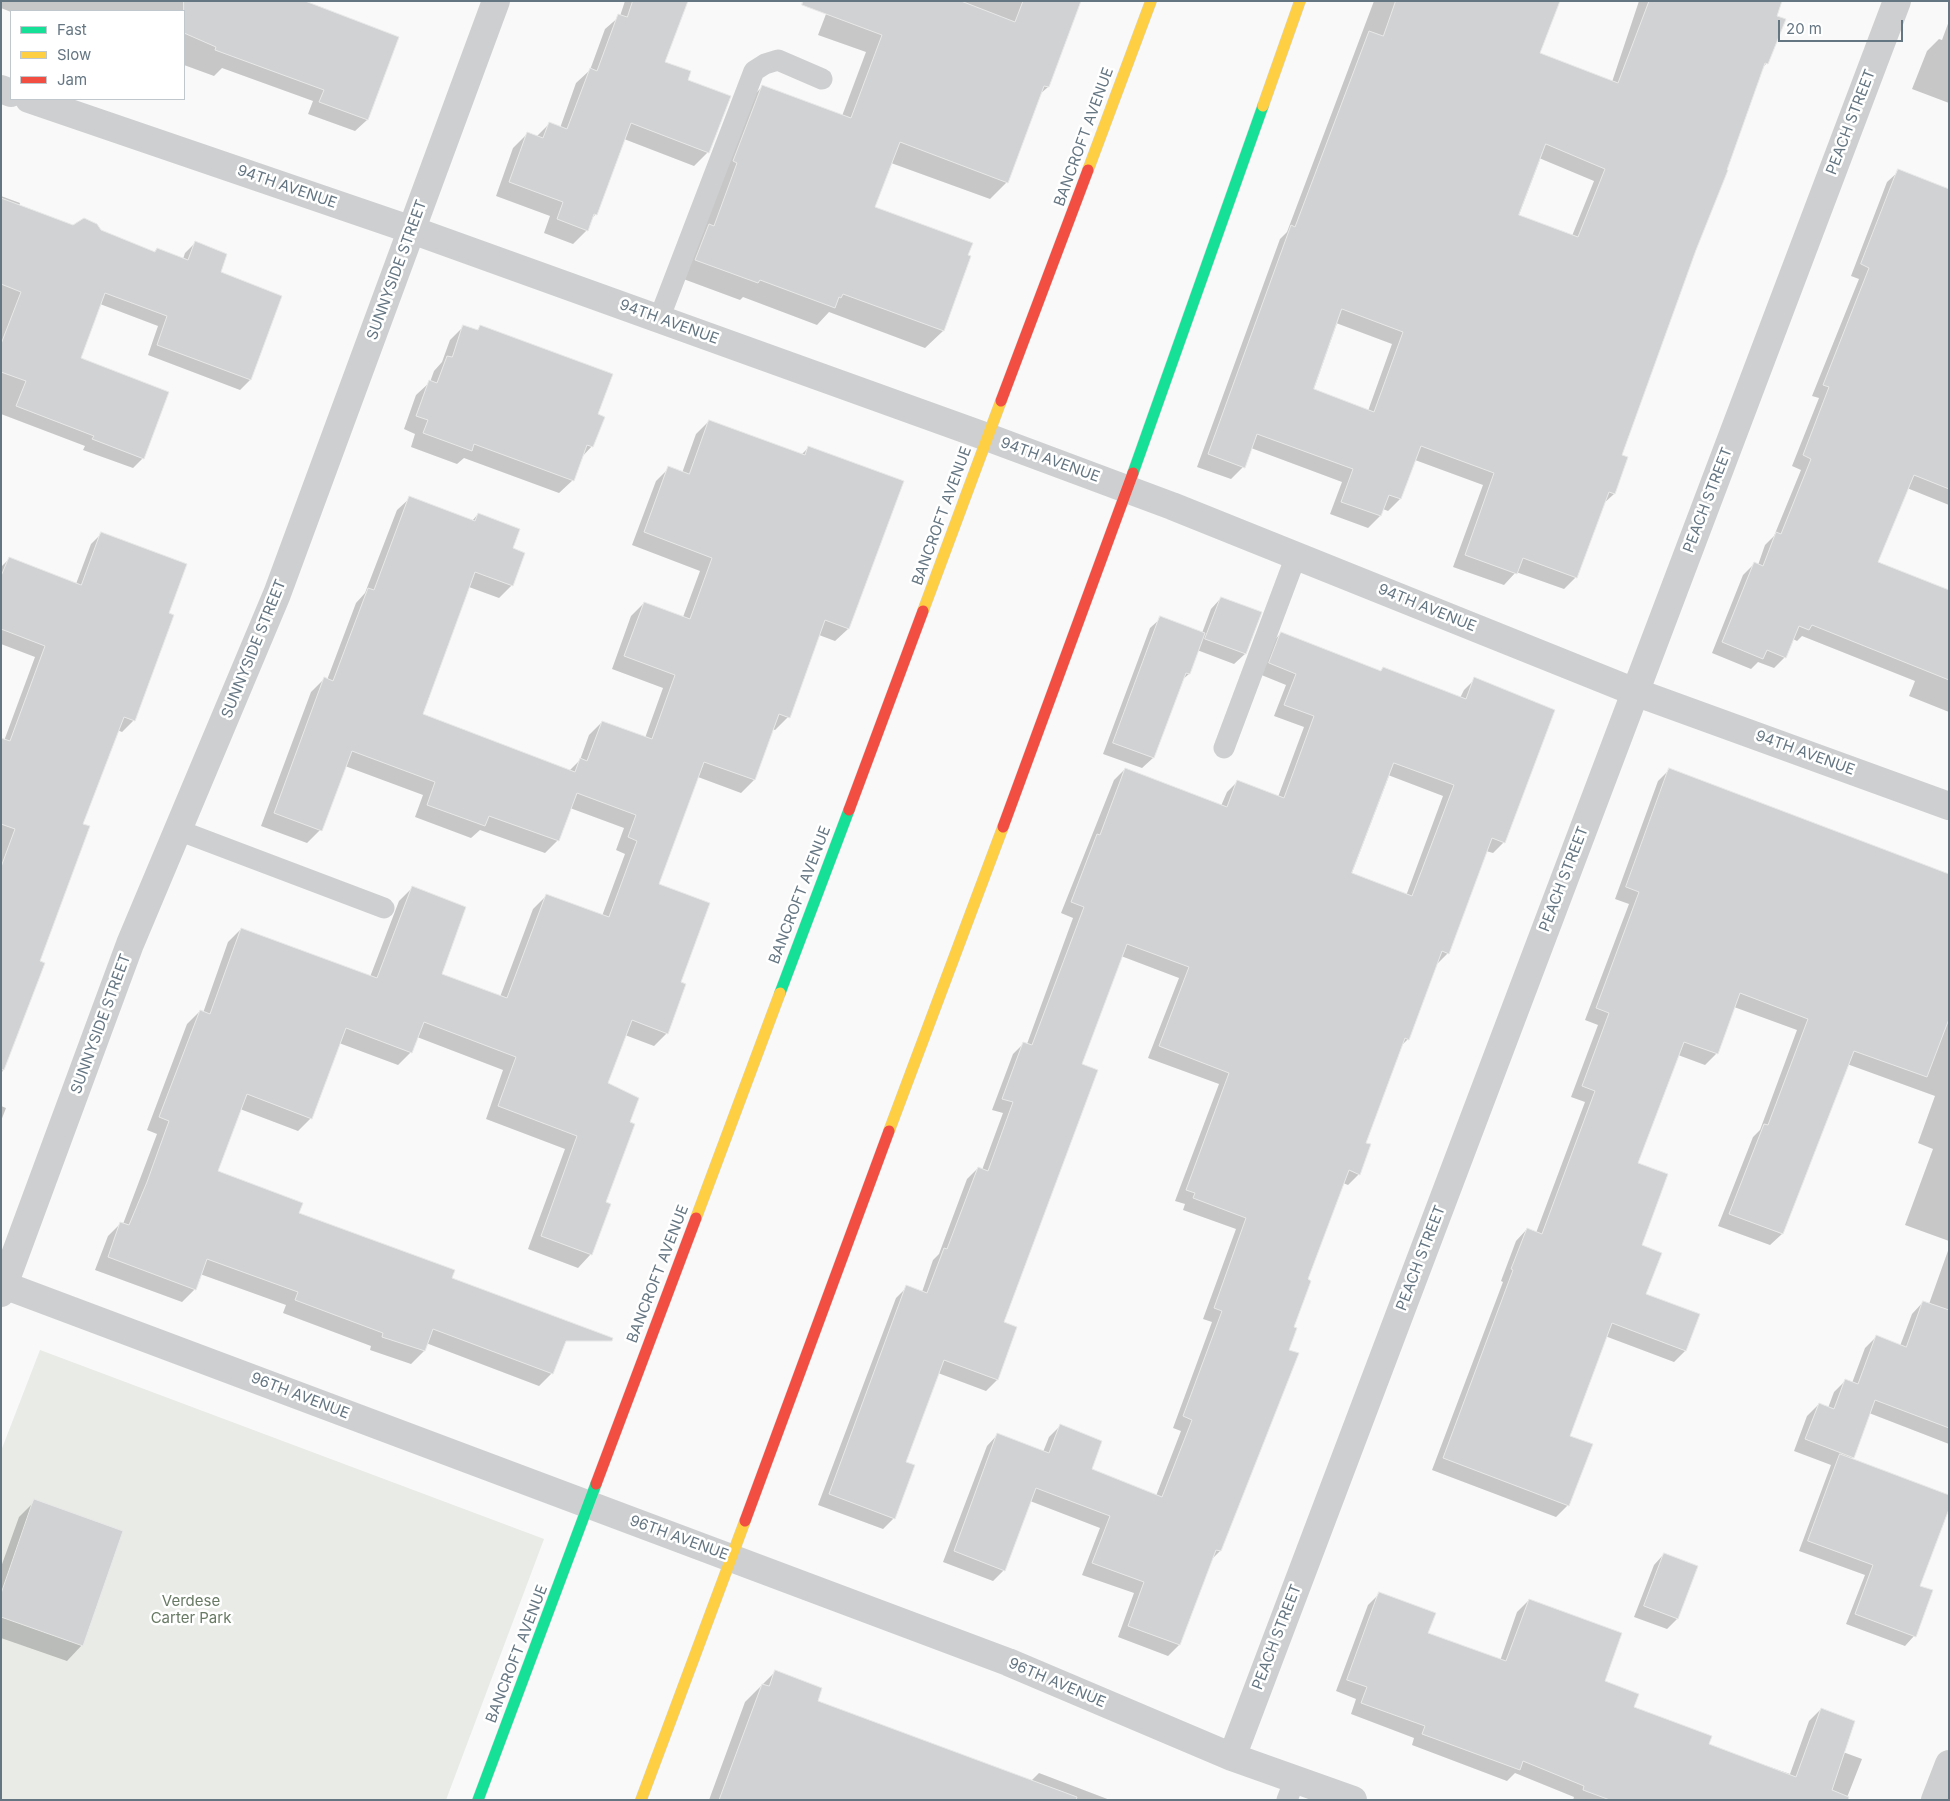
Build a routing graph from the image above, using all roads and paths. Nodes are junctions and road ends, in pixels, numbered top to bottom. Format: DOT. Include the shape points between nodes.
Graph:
graph roads {
  1 [pos="496,1"];
  2 [pos="1151,1"];
  3 [pos="1300,1"];
  4 [pos="1897,1"];
  5 [pos="822,79"];
  6 [pos="32,100"];
  7 [pos="412,230"];
  8 [pos="659,319"];
  9 [pos="988,437"];
  10 [pos="1128,489"];
  11 [pos="1296,556"];
  12 [pos="1635,692"];
  13 [pos="1224,748"];
  14 [pos="1949,806"];
  15 [pos="178,830"];
  16 [pos="384,908"];
  17 [pos="2,1287"];
  18 [pos="588,1505"];
  19 [pos="730,1558"];
  20 [pos="1232,1757"];
  21 [pos="1949,1764"];
  22 [pos="1291,1789"];
  23 [pos="478,1800"];
  24 [pos="640,1800"];
  25 [pos="1353,1800"];
  26 [pos="1935,1800"];
  1 -- 7 [label="street, SUNNYSIDE STREET"];
  2 -- 9 [label="main road, BANCROFT AVENUE"];
  3 -- 10 [label="main road"];
  4 -- 12 [label="street, PEACH STREET"];
  5 -- 8 [label="lane" via="778,60 754,71"];
  6 -- 7 [label="street, 94TH AVENUE"];
  7 -- 8 [label="street, 94TH AVENUE"];
  7 -- 15 [label="street, SUNNYSIDE STREET" via="277,594"];
  8 -- 9 [label="street, 94TH AVENUE"];
  9 -- 10 [label="street, 94TH AVENUE"];
  9 -- 18 [label="main road, BANCROFT AVENUE"];
  10 -- 11 [label="street, 94TH AVENUE"];
  10 -- 19 [label="main road"];
  11 -- 12 [label="street, 94TH AVENUE"];
  11 -- 13 [label="lane"];
  12 -- 14 [label="street, 94TH AVENUE"];
  12 -- 20 [label="street, PEACH STREET"];
  15 -- 16 [label="lane"];
  15 -- 17 [label="street, SUNNYSIDE STREET" via="130,944"];
  17 -- 18 [label="street, 96TH AVENUE"];
  18 -- 19 [label="street, 96TH AVENUE"];
  18 -- 23 [label="main road, BANCROFT AVENUE"];
  19 -- 20 [label="street, 96TH AVENUE" via="1008,1662"];
  19 -- 24 [label="main road"];
  20 -- 22 [label="street, 96TH AVENUE"];
  21 -- 26 [label="street"];
  22 -- 25 [label="street, 96TH AVENUE"];
}
